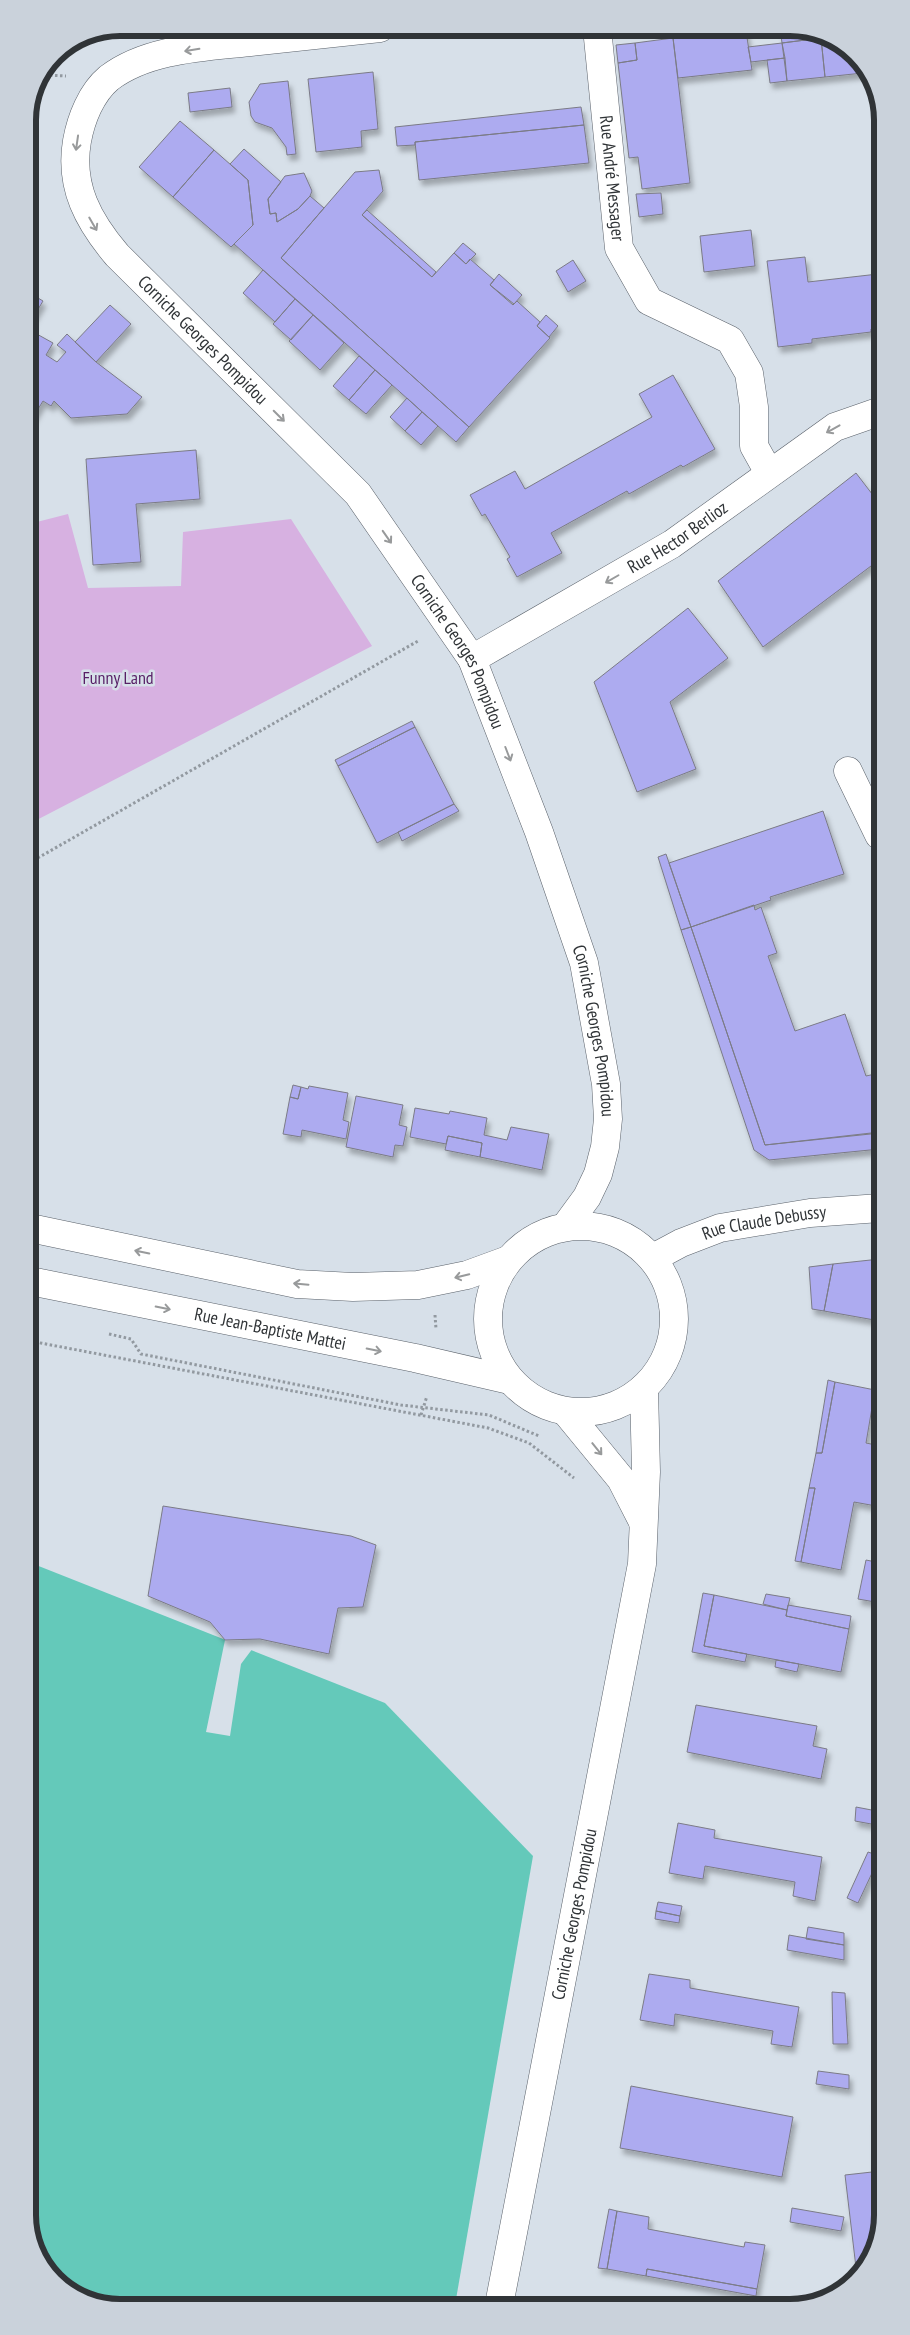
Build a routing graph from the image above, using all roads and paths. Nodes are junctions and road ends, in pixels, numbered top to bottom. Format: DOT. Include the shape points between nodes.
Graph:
graph roads {
  1 [pos="308,36"];
  2 [pos="598,36"];
  3 [pos="874,413"];
  4 [pos="769,473"];
  5 [pos="448,624"];
  6 [pos="472,660"];
  7 [pos="848,771"];
  8 [pos="874,825"];
  9 [pos="36,859"];
  10 [pos="874,1208"];
  11 [pos="565,1227"];
  12 [pos="36,1229"];
  13 [pos="653,1258"];
  14 [pos="508,1260"];
  15 [pos="36,1282"];
  16 [pos="104,1333"];
  17 [pos="36,1342"];
  18 [pos="510,1380"];
  19 [pos="644,1388"];
  20 [pos="566,1412"];
  21 [pos="541,1437"];
  22 [pos="621,1479"];
  23 [pos="645,1525"];
  24 [pos="500,2299"];
  1 -- 5 [label="main road, Corniche Georges Pompidou, one-way" via="192,49 145,59 109,79 90,102 80,126 76,149 77,179 85,211 116,255 358,494"];
  2 -- 4 [label="main road, Rue André Messager" via="618,248 649,300 730,340 749,373 754,407 754,446"];
  3 -- 4 [label="main road, Rue Hector Berlioz, one-way" via="834,427"];
  4 -- 6 [label="main road, Rue Hector Berlioz, one-way" via="672,544"];
  5 -- 6 [label="main road, Corniche Georges Pompidou"];
  5 -- 9 [label="path"];
  6 -- 11 [label="main road, Corniche Georges Pompidou, one-way" via="539,832 584,963 606,1084 608,1119 600,1165 587,1197"];
  7 -- 8 [label="main road"];
  10 -- 13 [label="main road, Rue Claude Debussy" via="810,1213 720,1228"];
  11 -- 13 [label="main road" via="597,1226 627,1237"];
  11 -- 14 [label="main road" via="537,1237"];
  14 -- 12 [label="main road, one-way" via="467,1276 418,1285 353,1287 297,1284"];
  13 -- 19 [label="main road" via="668,1282 675,1310 673,1339 662,1365"];
  14 -- 18 [label="main road" via="495,1282 488,1307 488,1333 496,1358"];
  15 -- 18 [label="main road, Rue Jean-Baptiste Mattei, one-way"];
  16 -- 21 [label="path" via="131,1339 140,1354 401,1405 489,1415"];
  17 -- 22 [label="path" via="488,1428 529,1443 568,1475 596,1491"];
  18 -- 20 [label="main road" via="526,1395"];
  19 -- 20 [label="main road" via="621,1404 594,1412"];
  19 -- 23 [label="main road, Corniche Georges Pompidou"];
  20 -- 22 [label="main road, one-way"];
  22 -- 23 [label="main road"];
  23 -- 24 [label="main road, Corniche Georges Pompidou" via="642,1564"];
}
